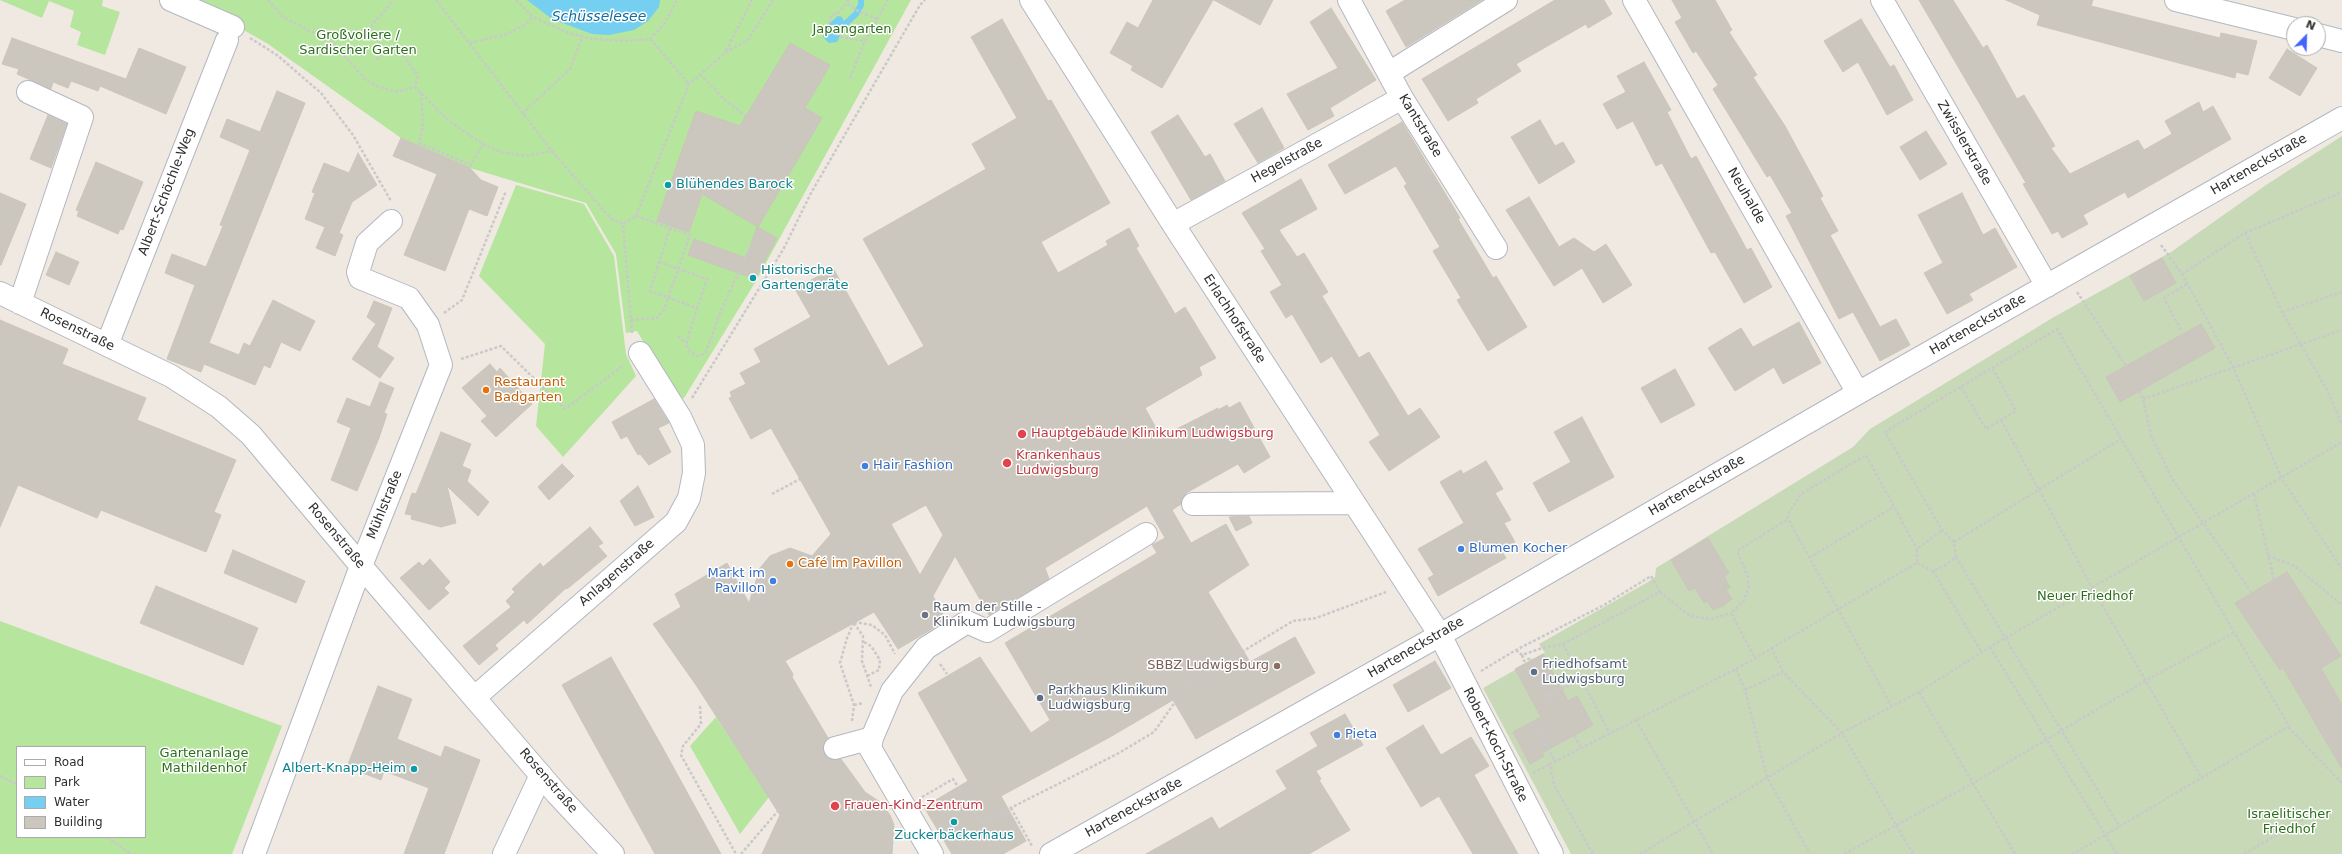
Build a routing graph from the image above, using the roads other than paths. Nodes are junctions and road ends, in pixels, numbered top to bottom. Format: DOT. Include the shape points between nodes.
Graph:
graph roads {
  1 [pos="171,0"];
  2 [pos="1031,0"];
  3 [pos="1350,0"];
  4 [pos="1506,0"];
  5 [pos="1634,0"];
  6 [pos="1882,0"];
  7 [pos="2176,0"];
  8 [pos="2286,27"];
  9 [pos="2326,37"];
  10 [pos="2342,41"];
  11 [pos="1389,73"];
  12 [pos="28,92"];
  13 [pos="1402,98"];
  14 [pos="2342,118"];
  15 [pos="391,221"];
  16 [pos="1172,224"];
  17 [pos="1496,248"];
  18 [pos="2047,286"];
  19 [pos="0,293"];
  20 [pos="20,303"];
  21 [pos="107,345"];
  22 [pos="640,353"];
  23 [pos="1858,393"];
  24 [pos="1354,503"];
  25 [pos="1193,504"];
  26 [pos="1146,534"];
  27 [pos="361,566"];
  28 [pos="1440,635"];
  29 [pos="475,697"];
  30 [pos="872,738"];
  31 [pos="835,748"];
  32 [pos="541,775"];
  33 [pos="1042,851"];
  34 [pos="254,854"];
  35 [pos="504,854"];
  36 [pos="613,854"];
  37 [pos="932,854"];
  38 [pos="1552,854"];
  1 -- 21 [label="street, Albert-Schöchle-Weg" via="230,33"];
  2 -- 16 [label="street, Erlachhofstraße"];
  3 -- 11 [label="street, Kantstraße"];
  4 -- 11 [label="street"];
  5 -- 23 [label="street, Neuhalde"];
  6 -- 18 [label="street, Zwisslerstraße"];
  7 -- 8 [label="street"];
  9 -- 10 [label="street"];
  11 -- 13 [label="street, Kantstraße"];
  12 -- 20 [label="street" via="82,117"];
  13 -- 16 [label="street, Hegelstraße"];
  13 -- 17 [label="street, Kantstraße"];
  14 -- 18 [label="street, Harteneckstraße"];
  15 -- 27 [label="street, Mühlstraße" via="367,243 358,272 360,278 409,298 428,325 441,365"];
  16 -- 24 [label="street, Erlachhofstraße"];
  18 -- 23 [label="street, Harteneckstraße"];
  19 -- 20 [label="street, Rosenstraße"];
  20 -- 21 [label="street, Rosenstraße"];
  21 -- 27 [label="street, Rosenstraße" via="171,376 220,407 251,435"];
  22 -- 29 [label="street, Anlagenstraße" via="680,417 692,445 694,473 689,498 676,522"];
  23 -- 28 [label="street, Harteneckstraße"];
  24 -- 25 [label="street"];
  24 -- 28 [label="street, Erlachhofstraße"];
  26 -- 30 [label="street" via="987,631 967,622 926,648 892,691"];
  27 -- 29 [label="street, Rosenstraße"];
  27 -- 34 [label="street, Mühlstraße"];
  28 -- 33 [label="street, Harteneckstraße"];
  28 -- 38 [label="street, Robert-Koch-Straße"];
  29 -- 32 [label="street, Rosenstraße"];
  30 -- 31 [label="street"];
  30 -- 37 [label="street" via="870,748"];
  32 -- 35 [label="street"];
  32 -- 36 [label="street, Rosenstraße"];
}
